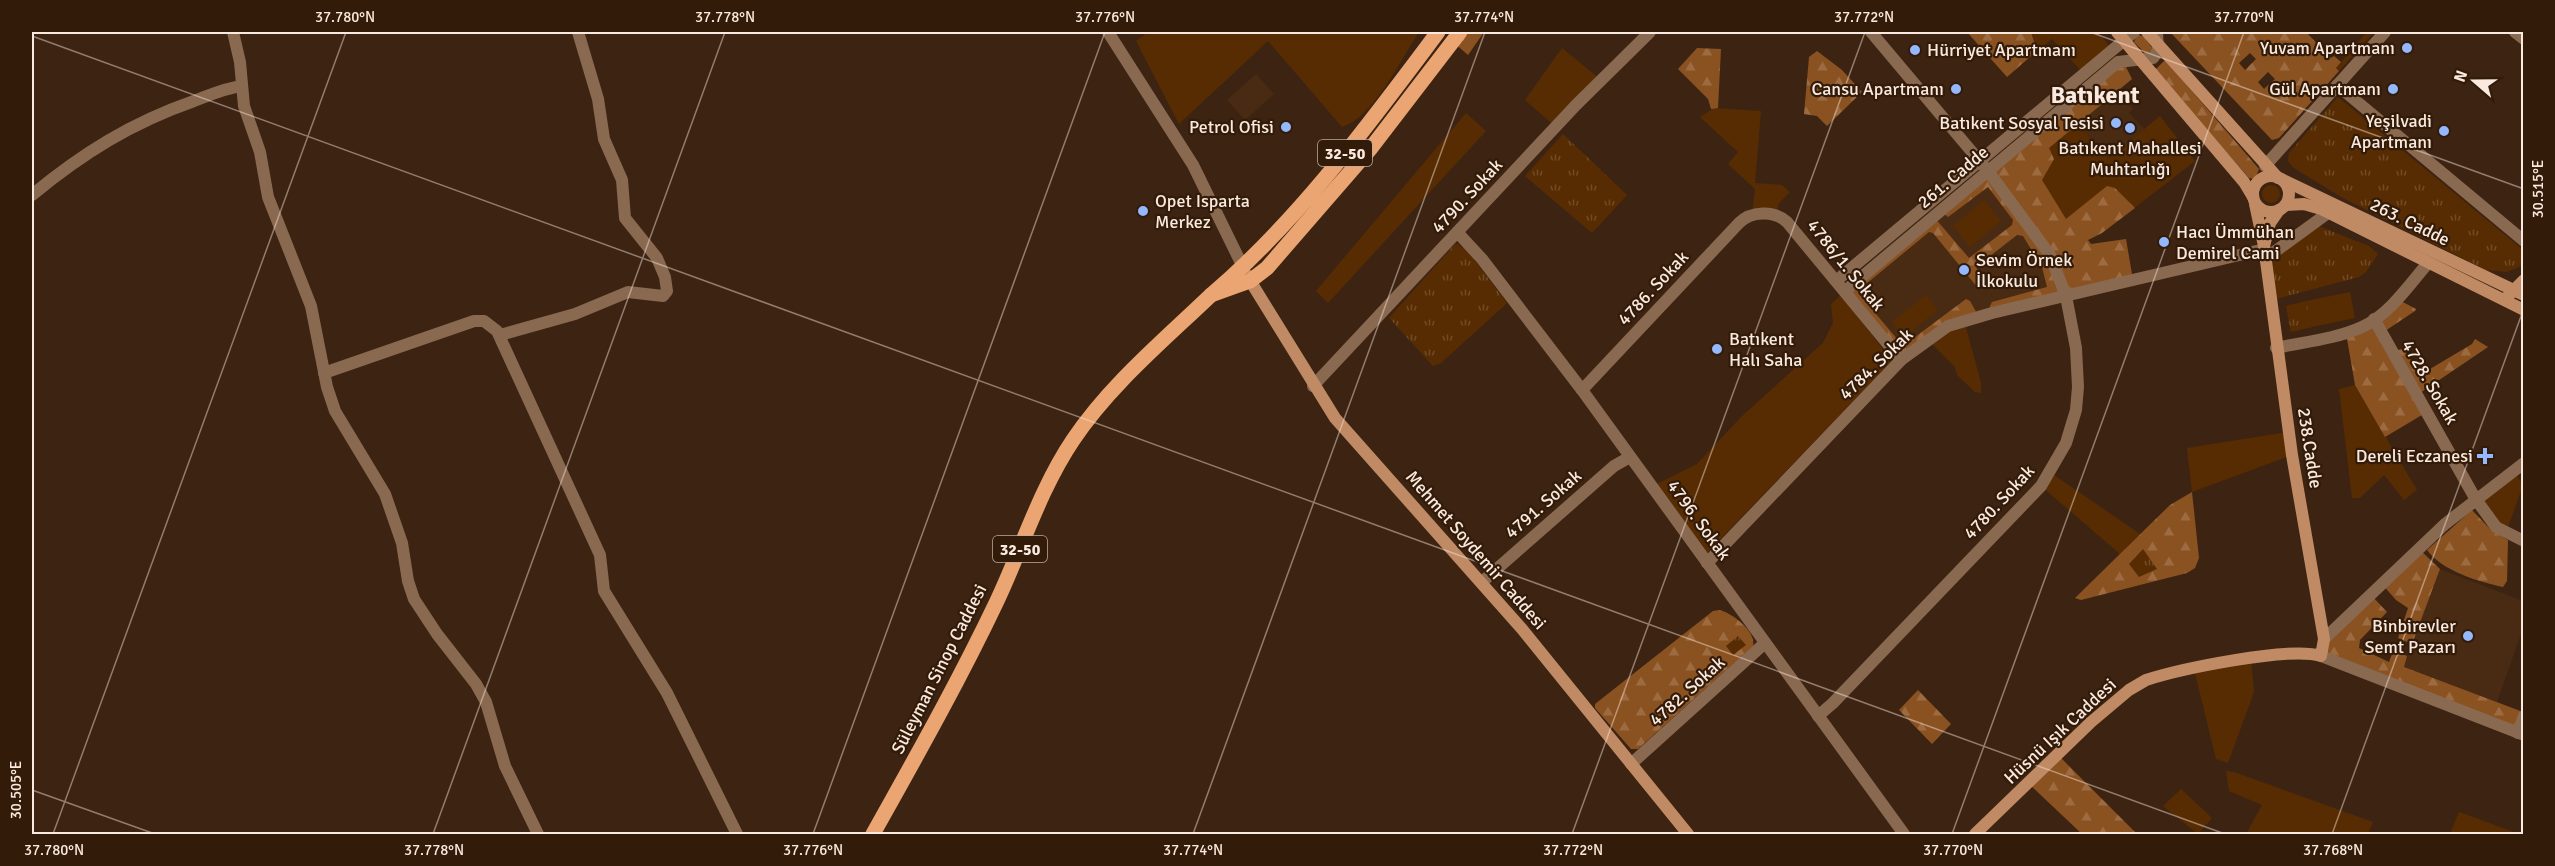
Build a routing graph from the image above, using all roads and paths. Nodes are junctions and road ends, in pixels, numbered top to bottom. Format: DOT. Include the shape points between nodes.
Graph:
graph roads {
  1 [pos="233,32"];
  2 [pos="578,32"];
  3 [pos="1108,32"];
  4 [pos="1438,32"];
  5 [pos="1460,32"];
  6 [pos="1650,32"];
  7 [pos="1871,32"];
  8 [pos="2134,32"];
  9 [pos="2147,32"];
  10 [pos="2157,32"];
  11 [pos="2385,32"];
  12 [pos="2516,32"];
  13 [pos="2120,35"];
  14 [pos="2523,39"];
  15 [pos="2159,45"];
  16 [pos="2142,60"];
  17 [pos="2337,85"];
  18 [pos="242,86"];
  19 [pos="1984,166"];
  20 [pos="2265,166"];
  21 [pos="2280,178"];
  22 [pos="32,195"];
  23 [pos="2254,200"];
  24 [pos="2282,208"];
  25 [pos="2328,213"];
  26 [pos="1752,215"];
  27 [pos="1458,233"];
  28 [pos="2523,241"];
  29 [pos="2265,251"];
  30 [pos="2428,263"];
  31 [pos="1246,274"];
  32 [pos="2523,279"];
  33 [pos="1836,281"];
  34 [pos="1845,291"];
  35 [pos="2518,293"];
  36 [pos="2066,296"];
  37 [pos="2505,302"];
  38 [pos="2523,310"];
  39 [pos="2374,319"];
  40 [pos="500,335"];
  41 [pos="2276,348"];
  42 [pos="1901,360"];
  43 [pos="324,374"];
  44 [pos="1313,386"];
  45 [pos="1582,390"];
  46 [pos="1630,457"];
  47 [pos="2523,463"];
  48 [pos="2475,498"];
  49 [pos="2523,541"];
  50 [pos="1707,563"];
  51 [pos="1482,582"];
  52 [pos="2324,639"];
  53 [pos="1765,643"];
  54 [pos="2321,656"];
  55 [pos="1818,716"];
  56 [pos="2523,716"];
  57 [pos="2521,734"];
  58 [pos="1631,764"];
  59 [pos="538,834"];
  60 [pos="737,834"];
  61 [pos="873,834"];
  62 [pos="1688,834"];
  63 [pos="1904,834"];
  64 [pos="1975,834"];
  1 -- 18 [label="street"];
  2 -- 40 [label="street" via="598,99 607,149 622,180 625,219 657,258 667,291 663,296 628,292 575,314"];
  3 -- 31 [label="street" via="1194,165"];
  4 -- 31 [label="main road, 32-50" via="1358,138"];
  5 -- 31 [label="main road, 32-50" via="1360,161 1267,267"];
  6 -- 27 [label="street, 4790. Sokak"];
  7 -- 19 [label="street"];
  8 -- 13 [label="street, 261. Cadde"];
  9 -- 15 [label="street, 263. Cadde"];
  10 -- 15 [label="street"];
  11 -- 17 [label="street"];
  12 -- 14 [label="street"];
  13 -- 16 [label="street"];
  13 -- 19 [label="street, 261. Cadde"];
  15 -- 16 [label="street" via="2153,58"];
  15 -- 20 [label="street, 263. Cadde"];
  16 -- 19 [label="street, 261. Cadde" via="2118,62"];
  16 -- 23 [label="street" via="2244,182"];
  17 -- 20 [label="street"];
  17 -- 28 [label="street"];
  18 -- 22 [label="street" via="129,127"];
  18 -- 43 [label="street" via="272,212 300,271 311,306"];
  19 -- 33 [label="street, 261. Cadde"];
  19 -- 34 [label="street, 261. Cadde"];
  19 -- 36 [label="street, 4780. Sokak" via="2043,244 2060,275"];
  20 -- 21 [label="street, 263. Cadde"];
  21 -- 23 [label="street" via="2259,180 2253,191"];
  21 -- 24 [label="street" via="2289,194"];
  21 -- 35 [label="street, 263. Cadde"];
  23 -- 24 [label="street" via="2264,211"];
  23 -- 29 [label="street, 238.Cadde"];
  24 -- 25 [label="street" via="2304,204"];
  24 -- 29 [label="street" via="2270,223"];
  25 -- 29 [label="street"];
  25 -- 30 [label="street"];
  26 -- 33 [label="street, 4786/1. Sokak" via="1784,218"];
  26 -- 45 [label="street, 4786. Sokak" via="1739,223"];
  27 -- 44 [label="street, 4790. Sokak"];
  27 -- 45 [label="street, 4796. Sokak"];
  29 -- 36 [label="street, 4784. Sokak"];
  29 -- 41 [label="street, 238.Cadde"];
  30 -- 37 [label="street"];
  30 -- 39 [label="street" via="2397,300"];
  31 -- 44 [label="street, Mehmet Soydemir Caddesi"];
  31 -- 61 [label="main road, Süleyman Sinop Caddesi / 32-50" via="1210,296 1112,390 1072,441 945,704"];
  32 -- 35 [label="street"];
  33 -- 34 [label="street, 4786/1. Sokak"];
  34 -- 42 [label="street, 4786/1. Sokak"];
  35 -- 37 [label="street"];
  36 -- 42 [label="street, 4784. Sokak" via="1964,320 1932,336"];
  36 -- 55 [label="street, 4780. Sokak" via="2076,348 2078,387 2072,427 2058,460 2041,486"];
  37 -- 38 [label="street"];
  39 -- 41 [label="street" via="2354,330"];
  39 -- 48 [label="street, 4728. Sokak"];
  40 -- 43 [label="street" via="487,323 474,321"];
  40 -- 60 [label="street" via="600,555 604,591 667,693"];
  41 -- 52 [label="street, 238.Cadde"];
  42 -- 50 [label="street, 4784. Sokak"];
  43 -- 59 [label="street" via="340,422 370,467 391,510 414,599 481,693 508,776"];
  44 -- 51 [label="street, Mehmet Soydemir Caddesi" via="1344,429"];
  45 -- 46 [label="street, 4796. Sokak"];
  46 -- 50 [label="street, 4796. Sokak"];
  46 -- 51 [label="street, 4791. Sokak" via="1614,466"];
  47 -- 48 [label="street"];
  48 -- 49 [label="street, 4728. Sokak" via="2496,527"];
  48 -- 52 [label="street"];
  50 -- 53 [label="street, 4796. Sokak"];
  51 -- 58 [label="street, Mehmet Soydemir Caddesi"];
  52 -- 54 [label="street, 238.Cadde"];
  53 -- 55 [label="street, 4796. Sokak"];
  53 -- 58 [label="street, 4782. Sokak"];
  54 -- 57 [label="street"];
  54 -- 64 [label="street, Hüsnü Işık Caddesi" via="2297,652 2266,656 2162,675 2138,685 2091,722"];
  55 -- 63 [label="street, 4796. Sokak"];
  56 -- 57 [label="street"];
  58 -- 62 [label="street, Mehmet Soydemir Caddesi"];
}
